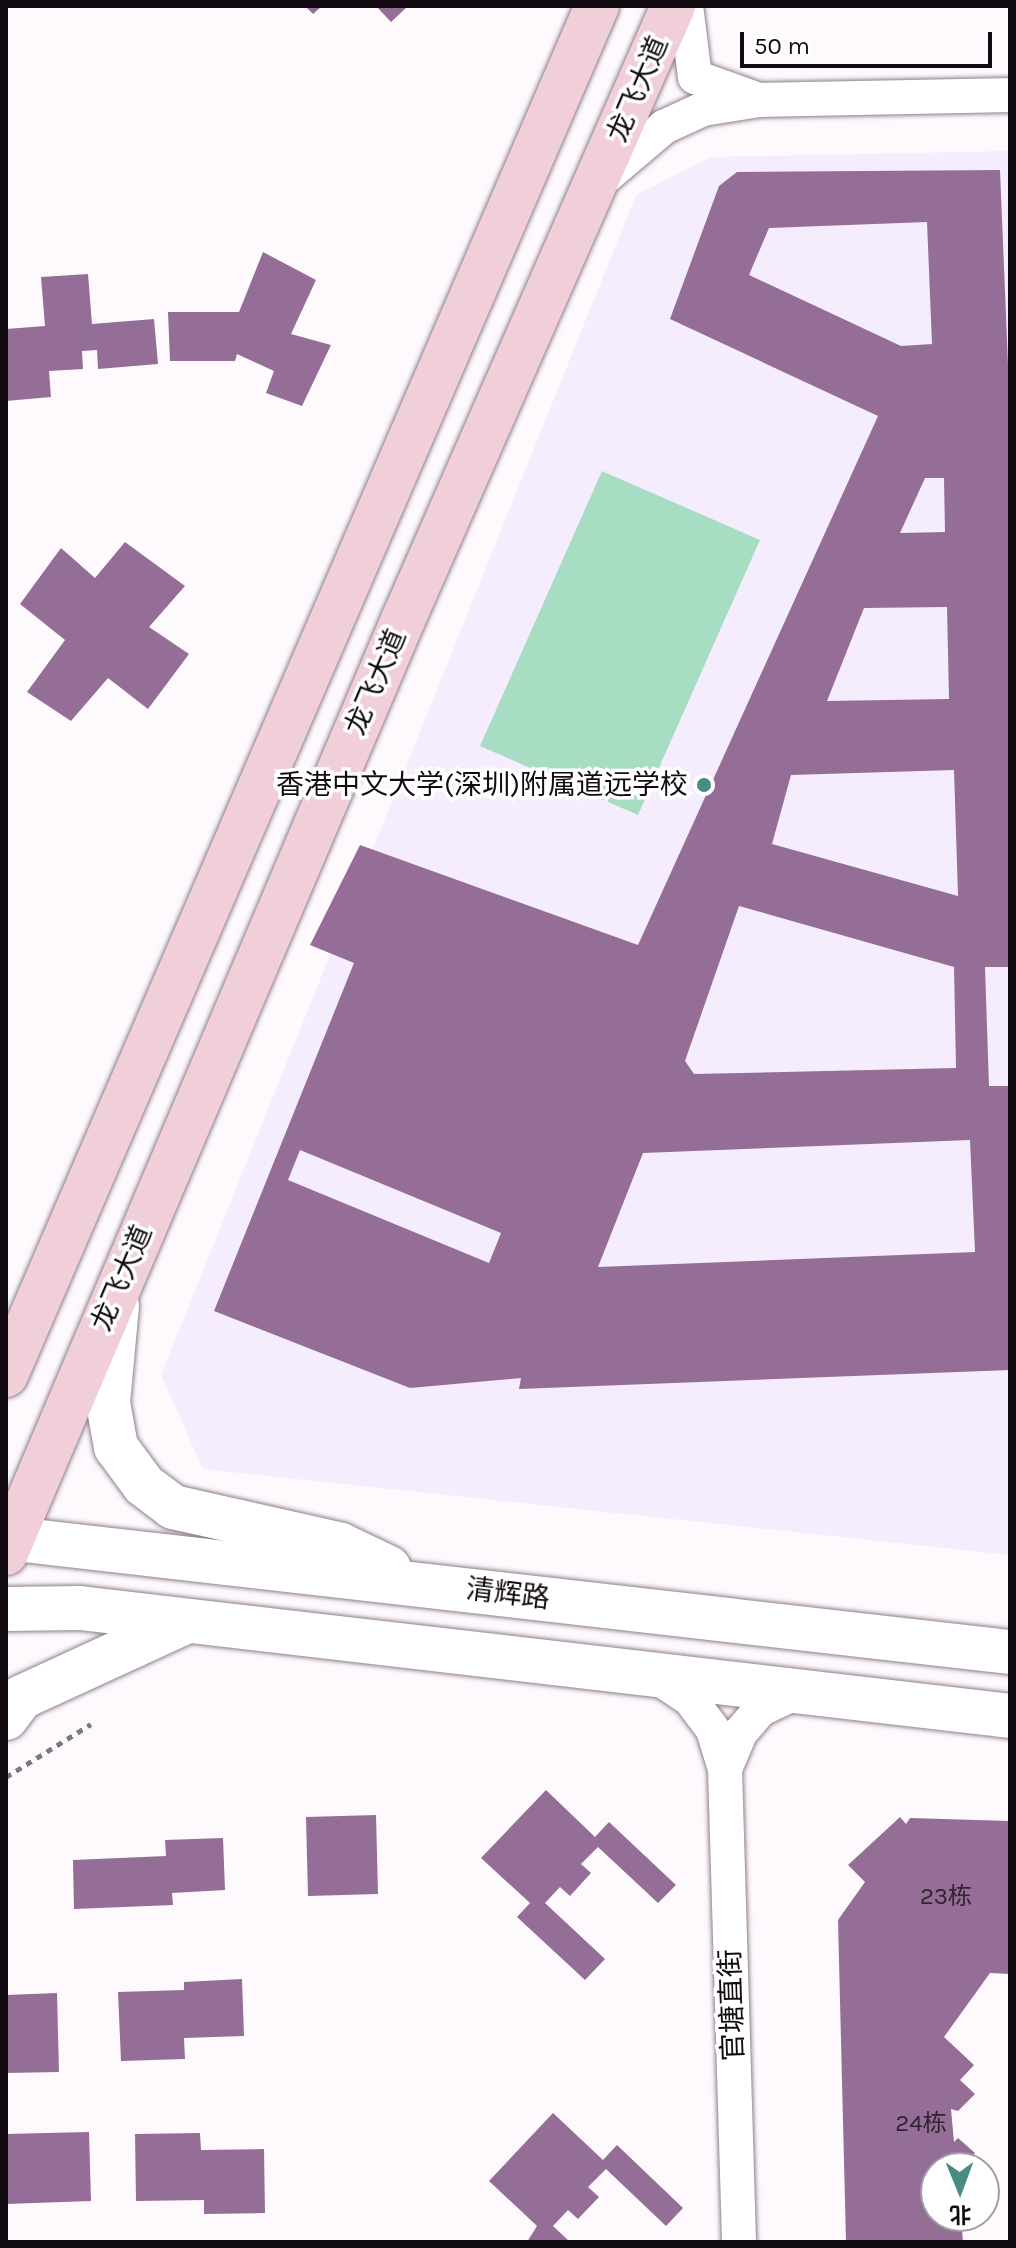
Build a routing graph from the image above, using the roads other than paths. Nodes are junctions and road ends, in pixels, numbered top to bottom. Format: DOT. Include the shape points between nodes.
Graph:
graph roads {
  1 [pos="597,6"];
  2 [pos="673,6"];
  3 [pos="686,6"];
  4 [pos="1010,95"];
  5 [pos="759,100"];
  6 [pos="597,183"];
  7 [pos="60,1251"];
  8 [pos="122,1277"];
  9 [pos="6,1325"];
  10 [pos="6,1375"];
  11 [pos="8,1543"];
  12 [pos="423,1585"];
  13 [pos="6,1609"];
  14 [pos="187,1621"];
  15 [pos="1010,1652"];
  16 [pos="653,1674"];
  17 [pos="799,1691"];
  18 [pos="1010,1716"];
  19 [pos="6,1718"];
  20 [pos="725,1769"];
  21 [pos="739,2242"];
  1 -- 7 [label="main road"];
  2 -- 6 [label="main road, 龙飞大道"];
  3 -- 5 [label="street" via="695,77"];
  4 -- 5 [label="street"];
  5 -- 6 [label="street" via="703,109 664,127"];
  6 -- 8 [label="main road, 龙飞大道"];
  7 -- 9 [label="street"];
  7 -- 10 [label="main road"];
  8 -- 11 [label="main road, 龙飞大道"];
  8 -- 12 [label="street" via="108,1403 116,1447 144,1485 173,1507 341,1545"];
  11 -- 12 [label="street, 清辉路"];
  12 -- 15 [label="street, 清辉路"];
  13 -- 14 [label="street" via="80,1608"];
  14 -- 16 [label="street"];
  14 -- 19 [label="street" via="22,1697"];
  16 -- 17 [label="street"];
  16 -- 20 [label="street, 官塘直街" via="690,1699 713,1730"];
  17 -- 18 [label="street"];
  17 -- 20 [label="street, 官塘直街" via="761,1709 740,1733"];
  20 -- 21 [label="street, 官塘直街"];
}
